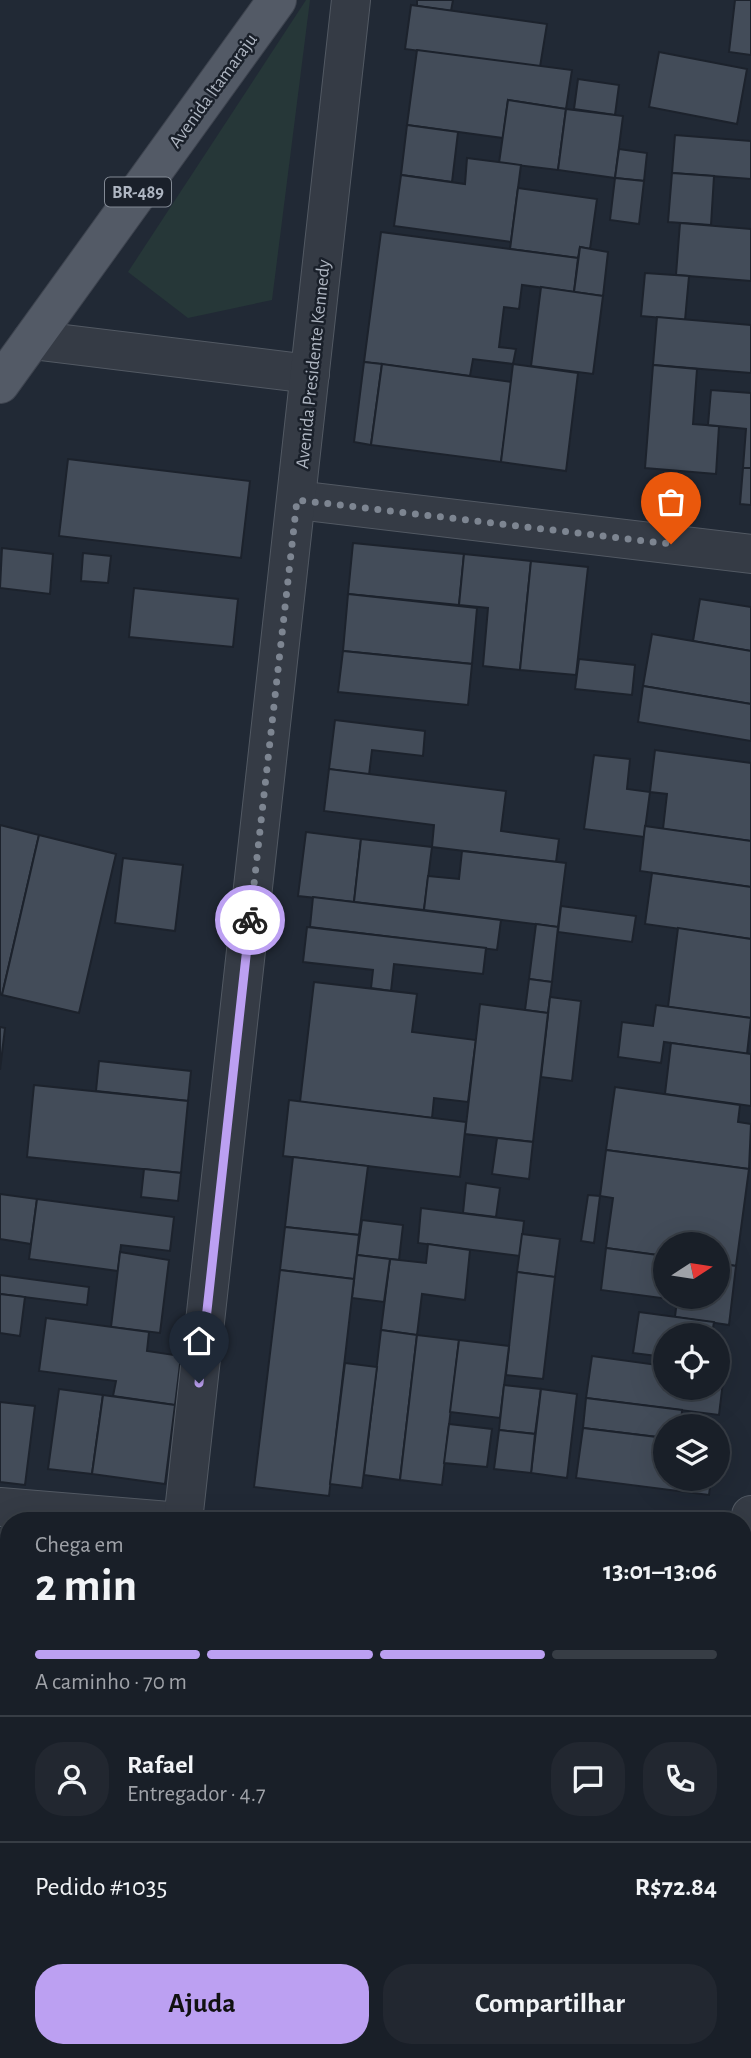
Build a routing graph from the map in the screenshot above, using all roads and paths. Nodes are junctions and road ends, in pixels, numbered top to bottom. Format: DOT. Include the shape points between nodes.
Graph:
graph roads {
  1 [pos="277,0"];
  2 [pos="351,0"];
  3 [pos="33,340"];
  4 [pos="310,374"];
  5 [pos="0,384"];
  6 [pos="297,500"];
  7 [pos="751,554"];
  8 [pos="0,1507"];
  9 [pos="60,1512"];
  10 [pos="184,1512"];
  1 -- 3 [label="main road, Avenida Itamaraju / BR-489"];
  2 -- 4 [label="street, Avenida Presidente Kennedy"];
  3 -- 4 [label="street"];
  3 -- 5 [label="main road, Avenida Itamaraju / BR-489"];
  4 -- 6 [label="street, Avenida Presidente Kennedy"];
  6 -- 7 [label="street"];
  6 -- 10 [label="street, Avenida Presidente Kennedy"];
  8 -- 9 [label="street"];
}
